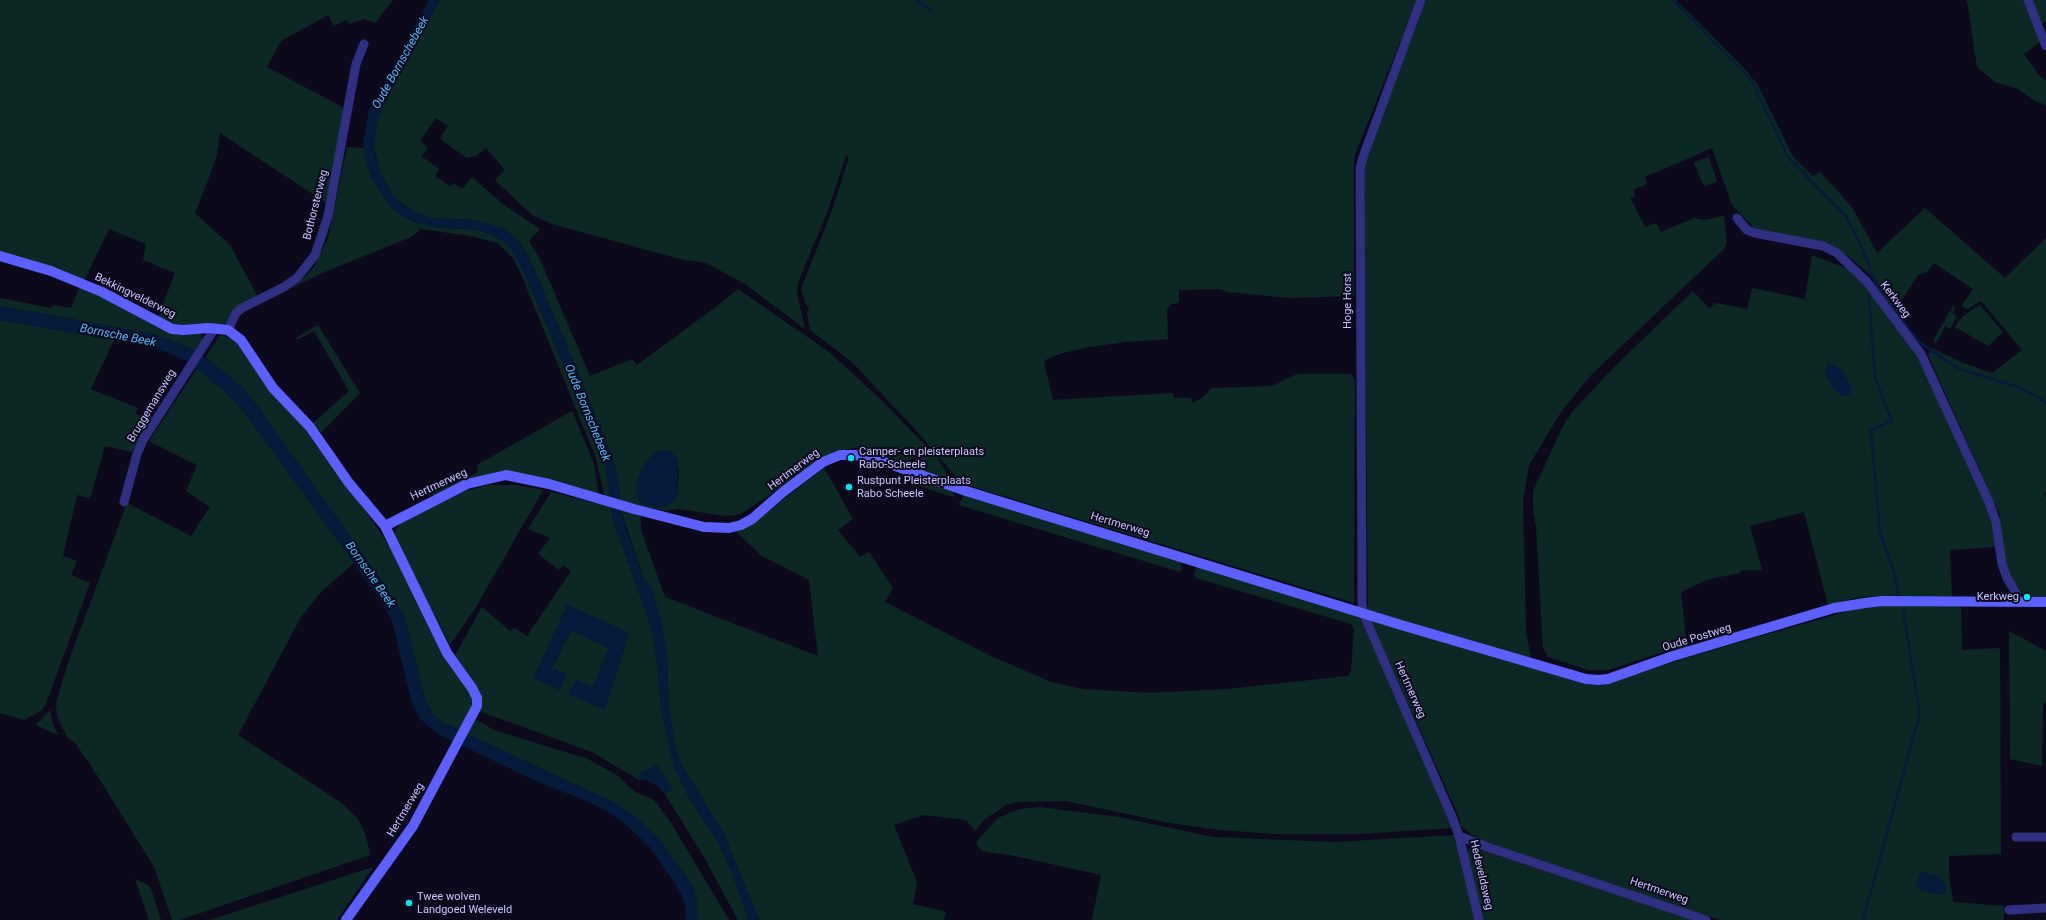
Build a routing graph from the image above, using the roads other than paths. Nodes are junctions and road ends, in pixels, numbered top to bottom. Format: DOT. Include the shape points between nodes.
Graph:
graph roads {
  1 [pos="1421,0"];
  2 [pos="2028,0"];
  3 [pos="364,44"];
  4 [pos="2046,46"];
  5 [pos="1737,218"];
  6 [pos="0,256"];
  7 [pos="215,328"];
  8 [pos="228,330"];
  9 [pos="124,502"];
  10 [pos="385,526"];
  11 [pos="2017,601"];
  12 [pos="2045,603"];
  13 [pos="1363,613"];
  14 [pos="1459,836"];
  15 [pos="2016,837"];
  16 [pos="2046,837"];
  17 [pos="2046,908"];
  18 [pos="2009,910"];
  19 [pos="346,920"];
  20 [pos="1479,920"];
  21 [pos="1706,920"];
  1 -- 13 [label="street, Hoge Horst" via="1362,157 1360,169"];
  2 -- 4 [label="street"];
  3 -- 8 [label="street, Bothorsterweg" via="356,64 328,216 315,255 297,278 236,313"];
  5 -- 11 [label="street, Kerkweg" via="1747,230 1754,233 1824,246 1837,253 1867,282 1921,354 1989,502 1997,529 2002,564 2016,593"];
  6 -- 7 [label="street, Bekkingvelderweg" via="52,271 102,292 172,329"];
  7 -- 8 [label="street, Bekkingvelderweg"];
  7 -- 9 [label="street, Bruggemansweg" via="143,440"];
  8 -- 10 [label="street" via="247,347 272,388 310,426 349,483"];
  10 -- 13 [label="street, Hertmerweg" via="467,484 506,475 704,527 735,527 752,519 826,460 845,455 863,456 966,491"];
  10 -- 19 [label="street, Hertmerweg" via="447,653 475,693 477,706 413,826"];
  11 -- 12 [label="street, Oude Postweg"];
  11 -- 13 [label="street, Oude Postweg" via="1882,601 1849,606 1598,680 1586,679"];
  13 -- 14 [label="street, Hertmerweg" via="1448,805"];
  14 -- 20 [label="street, Hedeveldsweg"];
  14 -- 21 [label="street, Hertmerweg"];
  15 -- 16 [label="street"];
  17 -- 18 [label="street"];
}
